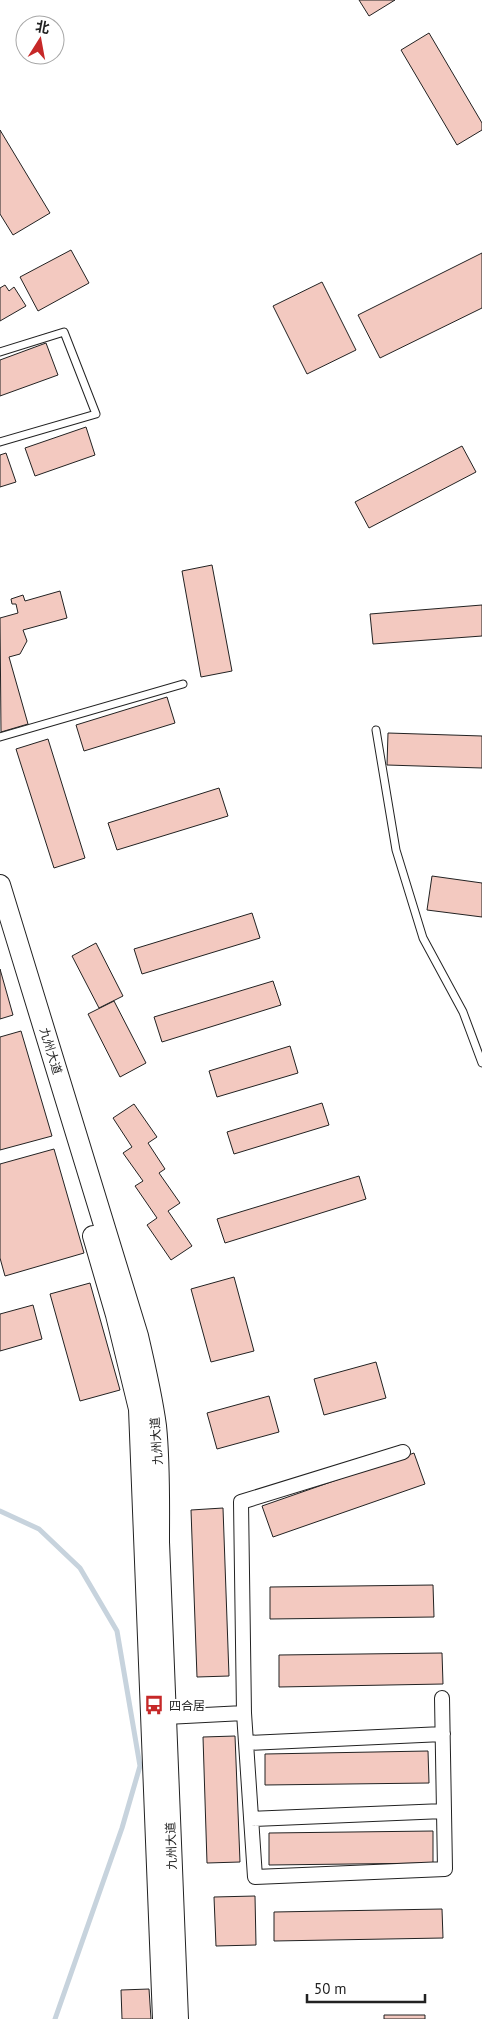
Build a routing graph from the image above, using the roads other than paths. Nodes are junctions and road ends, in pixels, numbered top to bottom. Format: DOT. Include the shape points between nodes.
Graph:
graph roads {
  1 [pos="0,352"];
  2 [pos="0,442"];
  3 [pos="183,684"];
  4 [pos="376,730"];
  5 [pos="0,737"];
  6 [pos="0,886"];
  7 [pos="0,920"];
  8 [pos="482,1063"];
  9 [pos="403,1452"];
  10 [pos="442,1698"];
  11 [pos="244,1713"];
  12 [pos="166,1717"];
  13 [pos="443,1734"];
  14 [pos="246,1743"];
  15 [pos="444,1812"];
  16 [pos="250,1819"];
  17 [pos="163,2019"];
  18 [pos="178,2019"];
  1 -- 2 [label="lane" via="64,332 96,414"];
  3 -- 5 [label="lane"];
  4 -- 8 [label="lane" via="396,850 423,938 463,1012"];
  6 -- 12 [label="main road, 九州大道" via="138,1336 152,1399 158,1468"];
  7 -- 17 [label="main road" via="116,1315 139,1409"];
  9 -- 11 [label="street" via="240,1502"];
  10 -- 13 [label="street"];
  11 -- 12 [label="street"];
  11 -- 14 [label="street"];
  12 -- 18 [label="main road, 九州大道"];
  13 -- 14 [label="street"];
  13 -- 15 [label="street"];
  14 -- 16 [label="street"];
  15 -- 16 [label="street"];
  15 -- 16 [label="street" via="445,1869 254,1877"];
}
